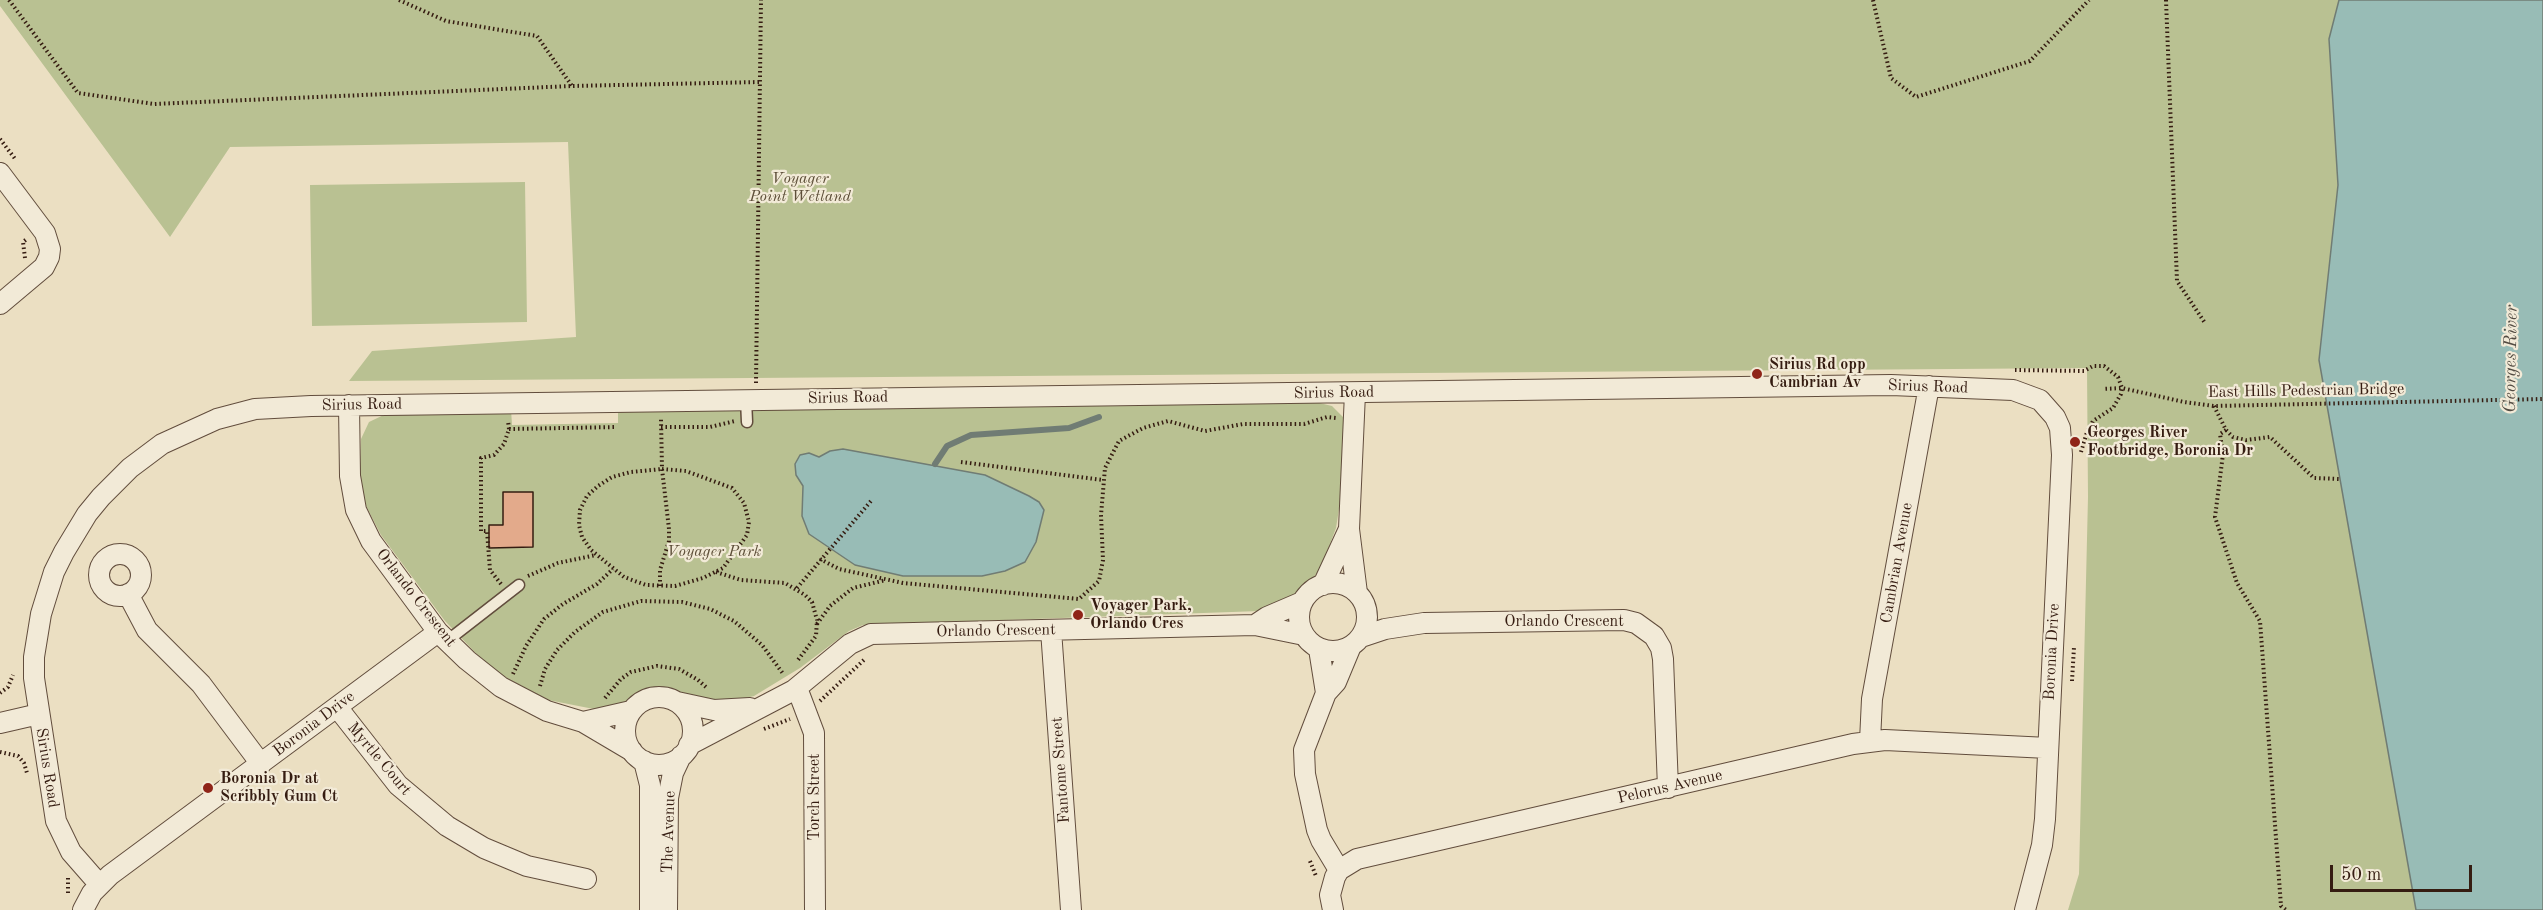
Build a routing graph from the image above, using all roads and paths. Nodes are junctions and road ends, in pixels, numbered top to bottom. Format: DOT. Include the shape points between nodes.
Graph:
graph roads {
  1 [pos="9,0"];
  2 [pos="399,0"];
  3 [pos="761,0"];
  4 [pos="1872,0"];
  5 [pos="2089,0"];
  6 [pos="2166,0"];
  7 [pos="760,82"];
  8 [pos="572,86"];
  9 [pos="0,173"];
  10 [pos="0,304"];
  11 [pos="2205,323"];
  12 [pos="2005,370"];
  13 [pos="1929,386"];
  14 [pos="2121,388"];
  15 [pos="2103,389"];
  16 [pos="1354,393"];
  17 [pos="2543,399"];
  18 [pos="661,400"];
  19 [pos="2040,400"];
  20 [pos="507,402"];
  21 [pos="349,405"];
  22 [pos="2214,406"];
  23 [pos="749,409"];
  24 [pos="1352,419"];
  25 [pos="617,427"];
  26 [pos="661,427"];
  27 [pos="509,429"];
  28 [pos="2226,430"];
  29 [pos="961,462"];
  30 [pos="662,469"];
  31 [pos="2340,479"];
  32 [pos="1104,480"];
  33 [pos="871,501"];
  34 [pos="1349,529"];
  35 [pos="596,555"];
  36 [pos="820,560"];
  37 [pos="613,569"];
  38 [pos="715,572"];
  39 [pos="887,579"];
  40 [pos="519,585"];
  41 [pos="1323,585"];
  42 [pos="660,586"];
  43 [pos="796,588"];
  44 [pos="509,593"];
  45 [pos="128,594"];
  46 [pos="1361,599"];
  47 [pos="1302,602"];
  48 [pos="1424,623"];
  49 [pos="817,624"];
  50 [pos="1255,625"];
  51 [pos="1051,630"];
  52 [pos="1304,635"];
  53 [pos="443,636"];
  54 [pos="1356,642"];
  55 [pos="1319,649"];
  56 [pos="512,678"];
  57 [pos="792,685"];
  58 [pos="1326,693"];
  59 [pos="713,699"];
  60 [pos="677,702"];
  61 [pos="533,704"];
  62 [pos="600,706"];
  63 [pos="337,707"];
  64 [pos="759,708"];
  65 [pos="631,711"];
  66 [pos="39,714"];
  67 [pos="583,722"];
  68 [pos="0,723"];
  69 [pos="1870,741"];
  70 [pos="2048,748"];
  71 [pos="685,751"];
  72 [pos="638,756"];
  73 [pos="261,764"];
  74 [pos="1668,788"];
  75 [pos="1305,852"];
  76 [pos="1340,870"];
  77 [pos="586,879"];
  78 [pos="99,884"];
  79 [pos="1316,884"];
  80 [pos="83,910"];
  81 [pos="650,910"];
  82 [pos="667,910"];
  83 [pos="815,910"];
  84 [pos="1071,910"];
  85 [pos="1333,910"];
  86 [pos="2025,910"];
  87 [pos="2286,910"];
  1 -- 8 [label="path" via="78,93 154,104"];
  2 -- 8 [label="path" via="446,21 537,36"];
  3 -- 7 [label="path"];
  4 -- 5 [label="path" via="1891,78 1916,97 2030,60"];
  6 -- 11 [label="path" via="2177,281"];
  7 -- 8 [label="path"];
  7 -- 23 [label="path"];
  9 -- 10 [label="street" via="45,233 50,249 44,267"];
  12 -- 14 [label="path" via="2084,371 2103,366 2118,377"];
  13 -- 16 [label="street, Sirius Road"];
  13 -- 19 [label="street, Sirius Road" via="2013,390"];
  13 -- 69 [label="street, Cambrian Avenue" via="1872,699"];
  14 -- 15 [label="path, East Hills Pedestrian Bridge"];
  14 -- 22 [label="path, East Hills Pedestrian Bridge"];
  16 -- 23 [label="street, Sirius Road"];
  16 -- 24 [label="street"];
  17 -- 22 [label="path, East Hills Pedestrian Bridge"];
  18 -- 20 [label="street, Sirius Road"];
  18 -- 23 [label="street, Sirius Road"];
  18 -- 26 [label="path"];
  19 -- 70 [label="street, Boronia Drive" via="2055,417 2062,440"];
  20 -- 21 [label="street, Sirius Road"];
  20 -- 27 [label="path"];
  21 -- 53 [label="street, Orlando Crescent" via="356,510 371,541"];
  21 -- 66 [label="street, Sirius Road" via="255,409 216,419 162,444 115,483 75,532 46,594 34,657"];
  22 -- 28 [label="path"];
  23 -- 26 [label="path" via="710,427"];
  24 -- 32 [label="path" via="1327,417 1304,424 1243,424 1204,431 1168,421 1119,441 1105,468"];
  24 -- 34 [label="street"];
  25 -- 27 [label="path"];
  26 -- 30 [label="path"];
  27 -- 44 [label="path" via="495,455 481,458 481,531 487,531 490,570"];
  28 -- 31 [label="path" via="2233,437 2246,440 2270,436 2314,478"];
  28 -- 87 [label="path" via="2220,434 2223,454 2215,517 2237,583 2260,621 2281,906"];
  29 -- 32 [label="path"];
  30 -- 35 [label="path" via="612,477 587,496 580,510 579,525 582,537"];
  30 -- 38 [label="path" via="708,478 732,488 744,503 749,522 747,535 733,557"];
  30 -- 42 [label="path" via="669,542 660,570"];
  32 -- 39 [label="path" via="1099,581 1079,598 930,587"];
  33 -- 36 [label="path"];
  34 -- 41 [label="street"];
  34 -- 46 [label="street"];
  35 -- 37 [label="path"];
  35 -- 40 [label="path" via="541,569"];
  36 -- 39 [label="path" via="838,569"];
  36 -- 43 [label="path"];
  37 -- 42 [label="path" via="635,582"];
  37 -- 56 [label="path" via="544,619"];
  38 -- 42 [label="path" via="675,586"];
  38 -- 43 [label="path"];
  39 -- 49 [label="path" via="853,588 830,606"];
  40 -- 44 [label="lane"];
  41 -- 46 [label="street" via="1338,584"];
  41 -- 47 [label="street"];
  43 -- 49 [label="path" via="812,602"];
  44 -- 53 [label="lane"];
  45 -- 73 [label="street" via="147,630 201,684"];
  46 -- 48 [label="street, Orlando Crescent" via="1388,615"];
  46 -- 54 [label="street" via="1367,624"];
  47 -- 50 [label="street, Orlando Crescent"];
  47 -- 52 [label="street" via="1299,620"];
  48 -- 54 [label="street, Orlando Crescent" via="1385,629"];
  48 -- 74 [label="street, Orlando Crescent" via="1624,620 1646,628 1664,659"];
  49 -- 57 [label="path" via="816,636"];
  50 -- 51 [label="street, Orlando Crescent"];
  50 -- 52 [label="street, Orlando Crescent"];
  51 -- 57 [label="street, Orlando Crescent" via="871,634"];
  51 -- 84 [label="street, Fantome Street"];
  52 -- 55 [label="street"];
  53 -- 61 [label="street, Orlando Crescent" via="501,687"];
  53 -- 63 [label="street, Boronia Drive"];
  54 -- 55 [label="street" via="1335,651"];
  54 -- 58 [label="street" via="1336,682"];
  55 -- 58 [label="street"];
  57 -- 61 [label="path" via="762,645 734,621 710,609 682,602 641,601 603,612 575,632 545,669"];
  57 -- 64 [label="street, Orlando Crescent"];
  57 -- 83 [label="street, Torch Street" via="814,733"];
  58 -- 76 [label="street" via="1307,740 1304,763 1317,830"];
  59 -- 62 [label="path" via="708,688 688,674 657,666 621,679"];
  60 -- 64 [label="street, Orlando Crescent" via="714,710"];
  60 -- 65 [label="street" via="652,698"];
  60 -- 71 [label="street" via="692,722 692,736"];
  61 -- 67 [label="street, Orlando Crescent"];
  63 -- 73 [label="street, Boronia Drive"];
  63 -- 77 [label="street, Myrtle Court" via="398,785 447,826 484,848 527,866"];
  64 -- 71 [label="street, Orlando Crescent"];
  65 -- 67 [label="street, Orlando Crescent"];
  65 -- 72 [label="street" via="625,731"];
  66 -- 68 [label="street"];
  66 -- 78 [label="street, Sirius Road" via="60,834 76,860"];
  67 -- 72 [label="street, Orlando Crescent"];
  69 -- 70 [label="street, Pelorus Avenue"];
  69 -- 74 [label="street, Pelorus Avenue"];
  70 -- 86 [label="street, Boronia Drive" via="2044,834"];
  71 -- 72 [label="street" via="664,764"];
  71 -- 82 [label="street, The Avenue" via="673,773 668,798"];
  72 -- 81 [label="street, The Avenue" via="650,785"];
  73 -- 78 [label="street, Boronia Drive"];
  74 -- 76 [label="street, Pelorus Avenue" via="1364,858"];
  75 -- 79 [label="path"];
  76 -- 85 [label="street" via="1330,895"];
  78 -- 80 [label="street, Boronia Drive"];
}
